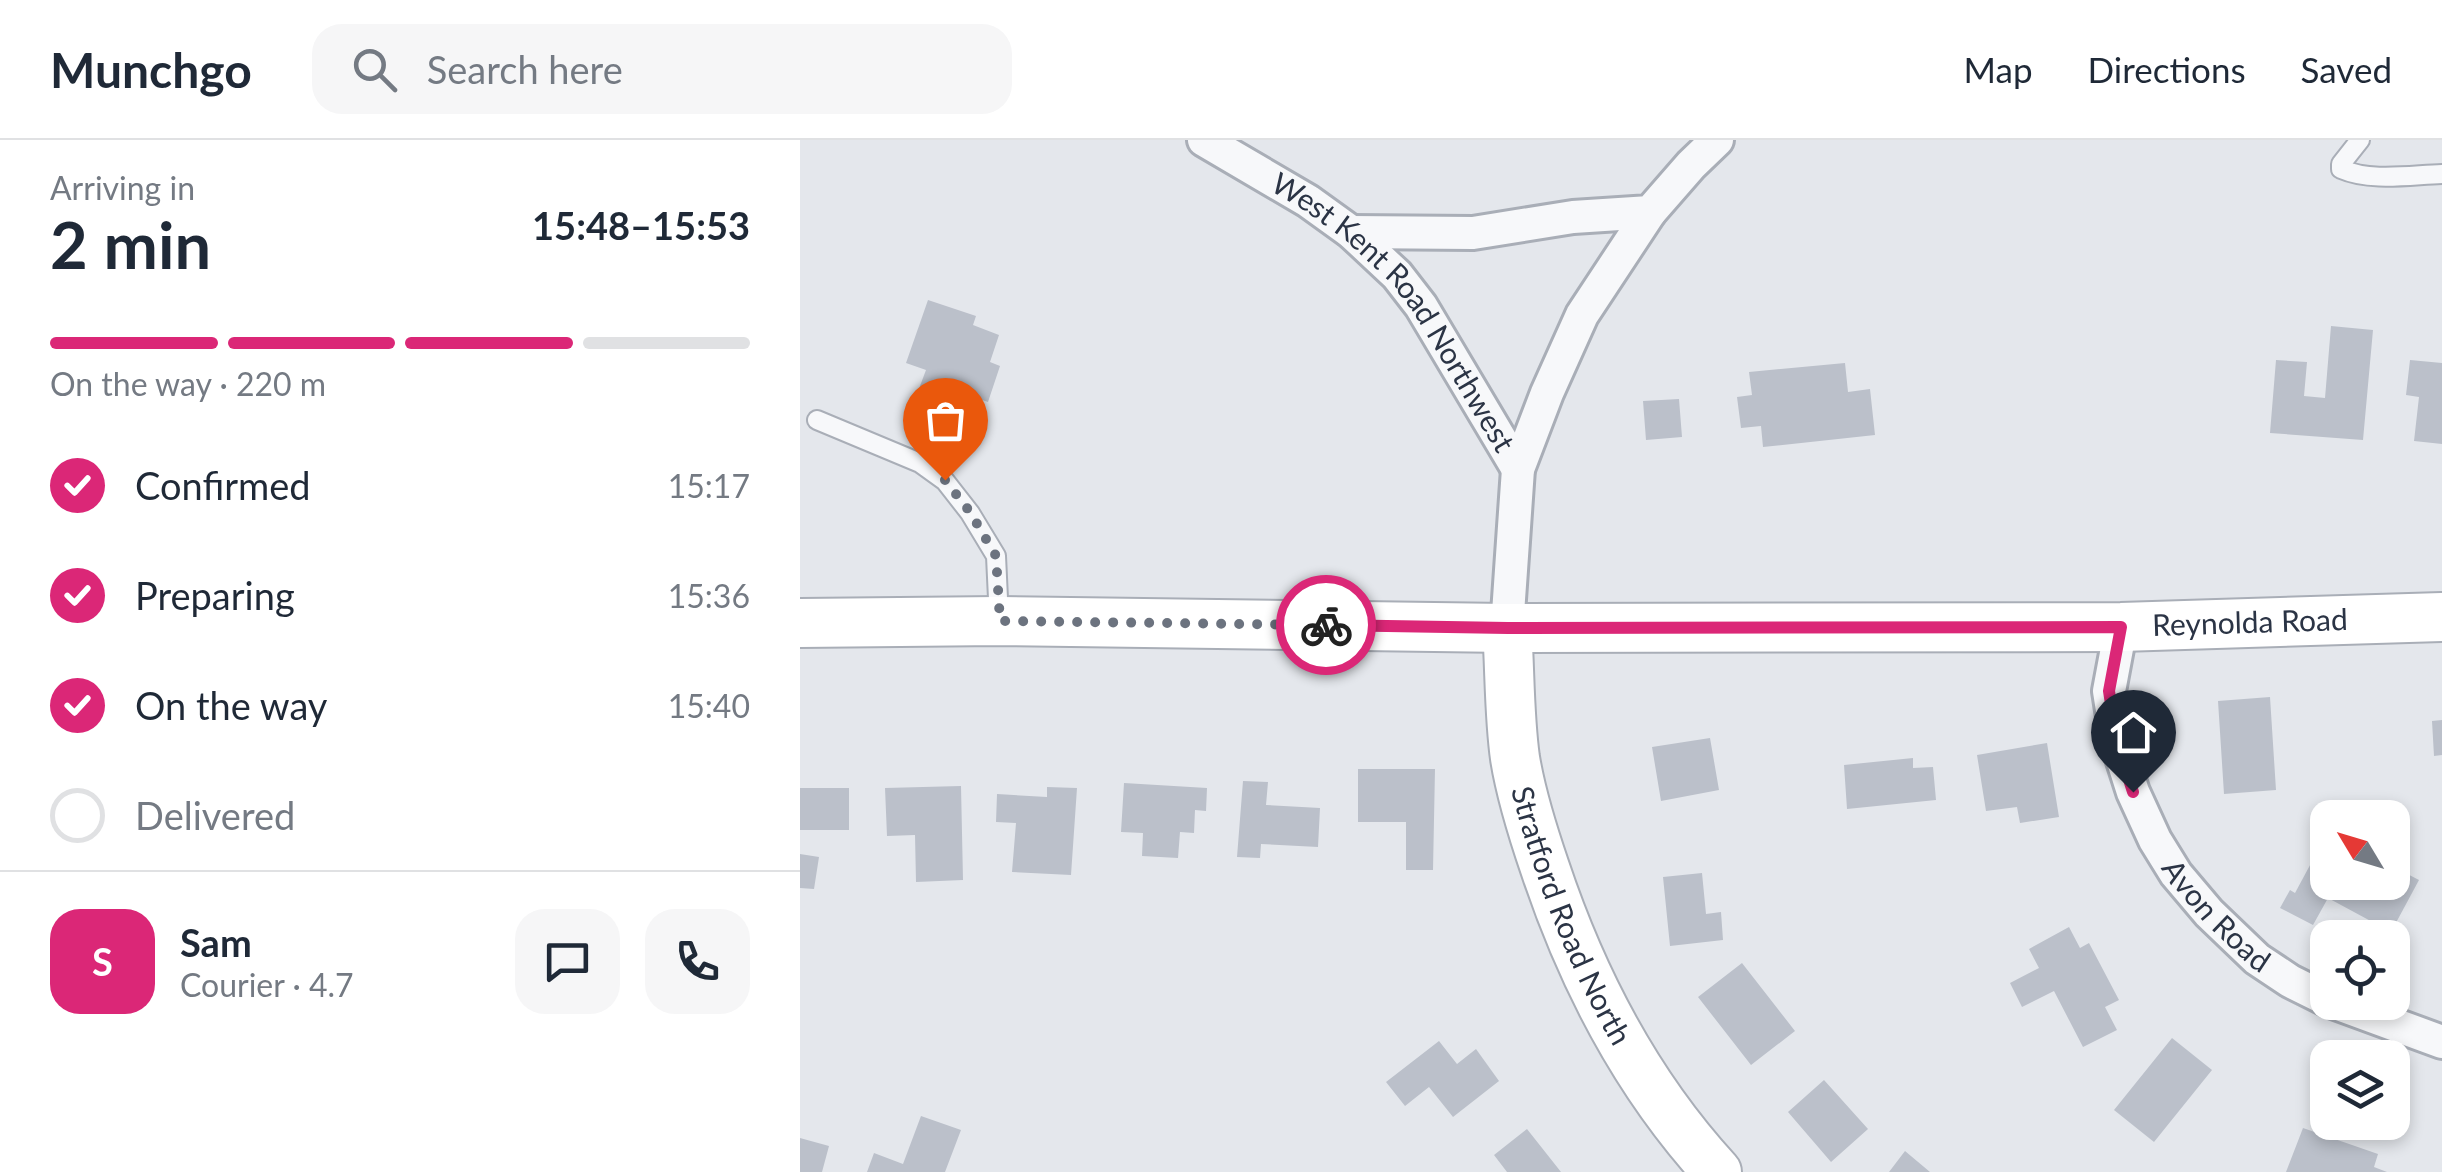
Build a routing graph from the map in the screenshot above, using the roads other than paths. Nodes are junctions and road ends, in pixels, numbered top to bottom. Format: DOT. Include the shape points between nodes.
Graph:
graph roads {
  1 [pos="1204,140"];
  2 [pos="1717,140"];
  3 [pos="2360,140"];
  4 [pos="2442,174"];
  5 [pos="1650,212"];
  6 [pos="1351,232"];
  7 [pos="816,420"];
  8 [pos="1518,469"];
  9 [pos="2442,616"];
  10 [pos="1000,621"];
  11 [pos="800,623"];
  12 [pos="2121,627"];
  13 [pos="1508,628"];
  14 [pos="2310,991"];
  15 [pos="2382,1020"];
  16 [pos="2442,1042"];
  17 [pos="1717,1172"];
  1 -- 6 [label="street, West Kent Road Northwest"];
  2 -- 5 [label="street"];
  3 -- 4 [label="lane" via="2342,170"];
  5 -- 6 [label="street" via="1473,232"];
  5 -- 8 [label="street" via="1582,315"];
  6 -- 8 [label="street, West Kent Road Northwest" via="1421,306"];
  7 -- 10 [label="lane" via="945,480 996,556"];
  8 -- 13 [label="street"];
  9 -- 12 [label="main road, Reynolda Road"];
  10 -- 11 [label="main road, Reynolda Road"];
  10 -- 13 [label="main road, Reynolda Road"];
  12 -- 13 [label="main road, Reynolda Road"];
  12 -- 14 [label="street, Avon Road" via="2109,691 2117,742 2155,840 2210,913 2258,958"];
  13 -- 17 [label="main road, Stratford Road North" via="1515,758 1559,909 1620,1039"];
  15 -- 16 [label="street, Avon Road"];
}
